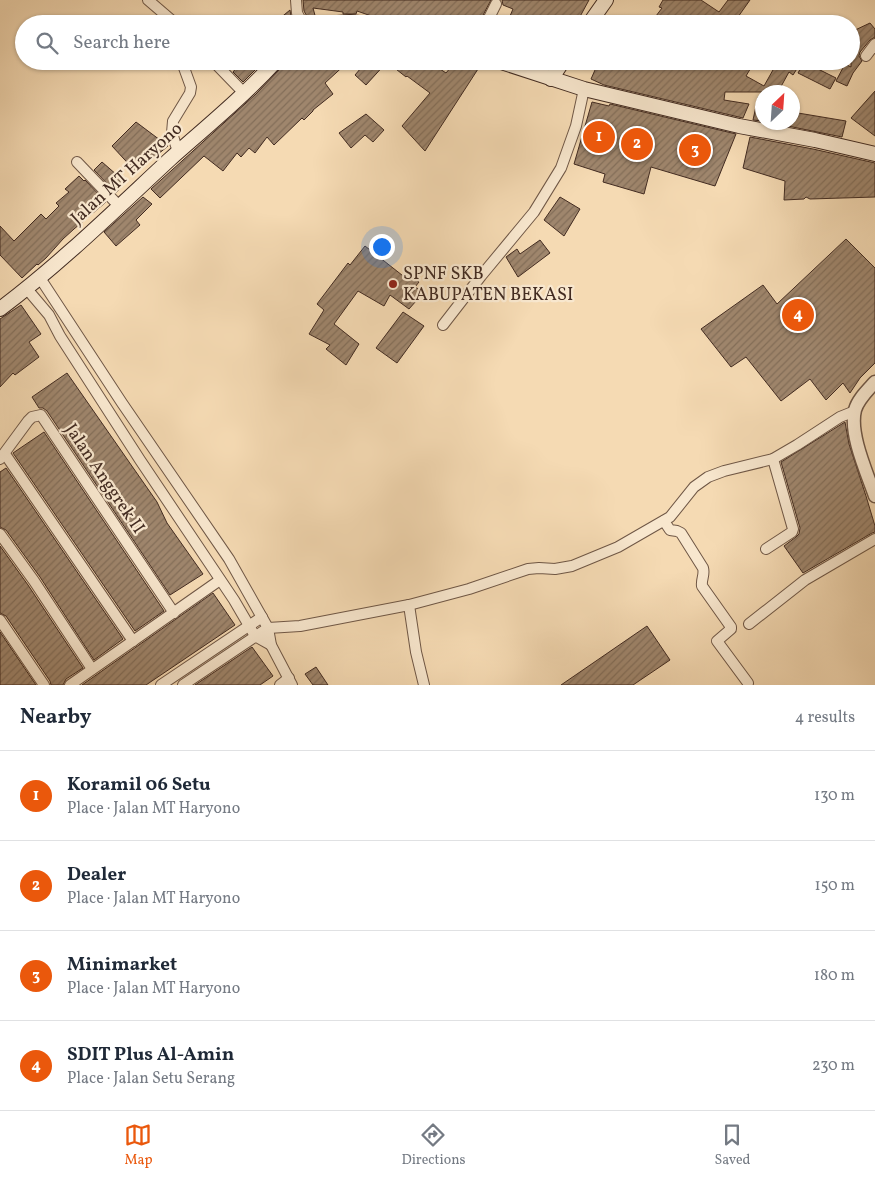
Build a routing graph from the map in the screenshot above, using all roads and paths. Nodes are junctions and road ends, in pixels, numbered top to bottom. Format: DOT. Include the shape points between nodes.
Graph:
graph roads {
  1 [pos="148,0"];
  2 [pos="296,0"];
  3 [pos="606,0"];
  4 [pos="496,4"];
  5 [pos="166,15"];
  6 [pos="299,15"];
  7 [pos="490,15"];
  8 [pos="595,15"];
  9 [pos="875,44"];
  10 [pos="866,56"];
  11 [pos="186,70"];
  12 [pos="222,70"];
  13 [pos="267,70"];
  14 [pos="524,70"];
  15 [pos="557,70"];
  16 [pos="551,79"];
  17 [pos="584,90"];
  18 [pos="244,93"];
  19 [pos="178,152"];
  20 [pos="875,154"];
  21 [pos="77,162"];
  22 [pos="120,207"];
  23 [pos="40,278"];
  24 [pos="27,288"];
  25 [pos="0,309"];
  26 [pos="443,325"];
  27 [pos="875,382"];
  28 [pos="855,410"];
  29 [pos="2,456"];
  30 [pos="773,459"];
  31 [pos="875,496"];
  32 [pos="664,521"];
  33 [pos="0,534"];
  34 [pos="875,539"];
  35 [pos="766,549"];
  36 [pos="220,580"];
  37 [pos="409,604"];
  38 [pos="174,613"];
  39 [pos="262,618"];
  40 [pos="0,620"];
  41 [pos="749,624"];
  42 [pos="248,626"];
  43 [pos="268,628"];
  44 [pos="255,636"];
  45 [pos="133,641"];
  46 [pos="271,645"];
  47 [pos="92,669"];
  48 [pos="290,682"];
  49 [pos="748,683"];
  50 [pos="44,685"];
  51 [pos="70,685"];
  52 [pos="161,685"];
  53 [pos="183,685"];
  54 [pos="280,685"];
  55 [pos="424,685"];
  1 -- 5 [label="street"];
  2 -- 6 [label="street"];
  3 -- 8 [label="main road"];
  4 -- 7 [label="street"];
  9 -- 10 [label="street"];
  11 -- 19 [label="street" via="190,93 173,121 172,133"];
  12 -- 18 [label="street"];
  13 -- 18 [label="main road, Jalan MT Haryono"];
  14 -- 16 [label="main road"];
  15 -- 16 [label="main road"];
  16 -- 17 [label="main road"];
  17 -- 20 [label="main road"];
  17 -- 26 [label="street" via="562,168 534,212"];
  18 -- 19 [label="main road, Jalan MT Haryono"];
  19 -- 22 [label="main road, Jalan MT Haryono"];
  21 -- 22 [label="street"];
  22 -- 23 [label="main road, Jalan MT Haryono"];
  23 -- 24 [label="main road, Jalan MT Haryono"];
  23 -- 39 [label="street" via="229,559"];
  24 -- 25 [label="main road, Jalan MT Haryono"];
  24 -- 36 [label="street" via="49,315"];
  27 -- 28 [label="street"];
  28 -- 30 [label="street"];
  28 -- 31 [label="street" via="854,427"];
  29 -- 38 [label="street, Jalan Anggrek II" via="32,417 39,415 44,418"];
  29 -- 45 [label="street"];
  30 -- 32 [label="street" via="708,478 694,487"];
  30 -- 35 [label="street" via="793,529"];
  32 -- 37 [label="street" via="618,547 572,566 528,569 469,589"];
  32 -- 49 [label="street" via="670,530 681,533 703,568 702,586 731,627 717,640"];
  33 -- 47 [label="street"];
  34 -- 41 [label="street" via="805,580"];
  36 -- 38 [label="street"];
  36 -- 42 [label="street"];
  37 -- 43 [label="street" via="300,626"];
  37 -- 55 [label="street"];
  38 -- 45 [label="street"];
  39 -- 42 [label="street"];
  39 -- 43 [label="street"];
  40 -- 50 [label="street"];
  42 -- 44 [label="street"];
  42 -- 52 [label="street"];
  43 -- 44 [label="street"];
  43 -- 46 [label="street"];
  44 -- 46 [label="street"];
  44 -- 53 [label="street"];
  45 -- 47 [label="street"];
  46 -- 48 [label="street"];
  47 -- 51 [label="street"];
  48 -- 54 [label="street"];
}
